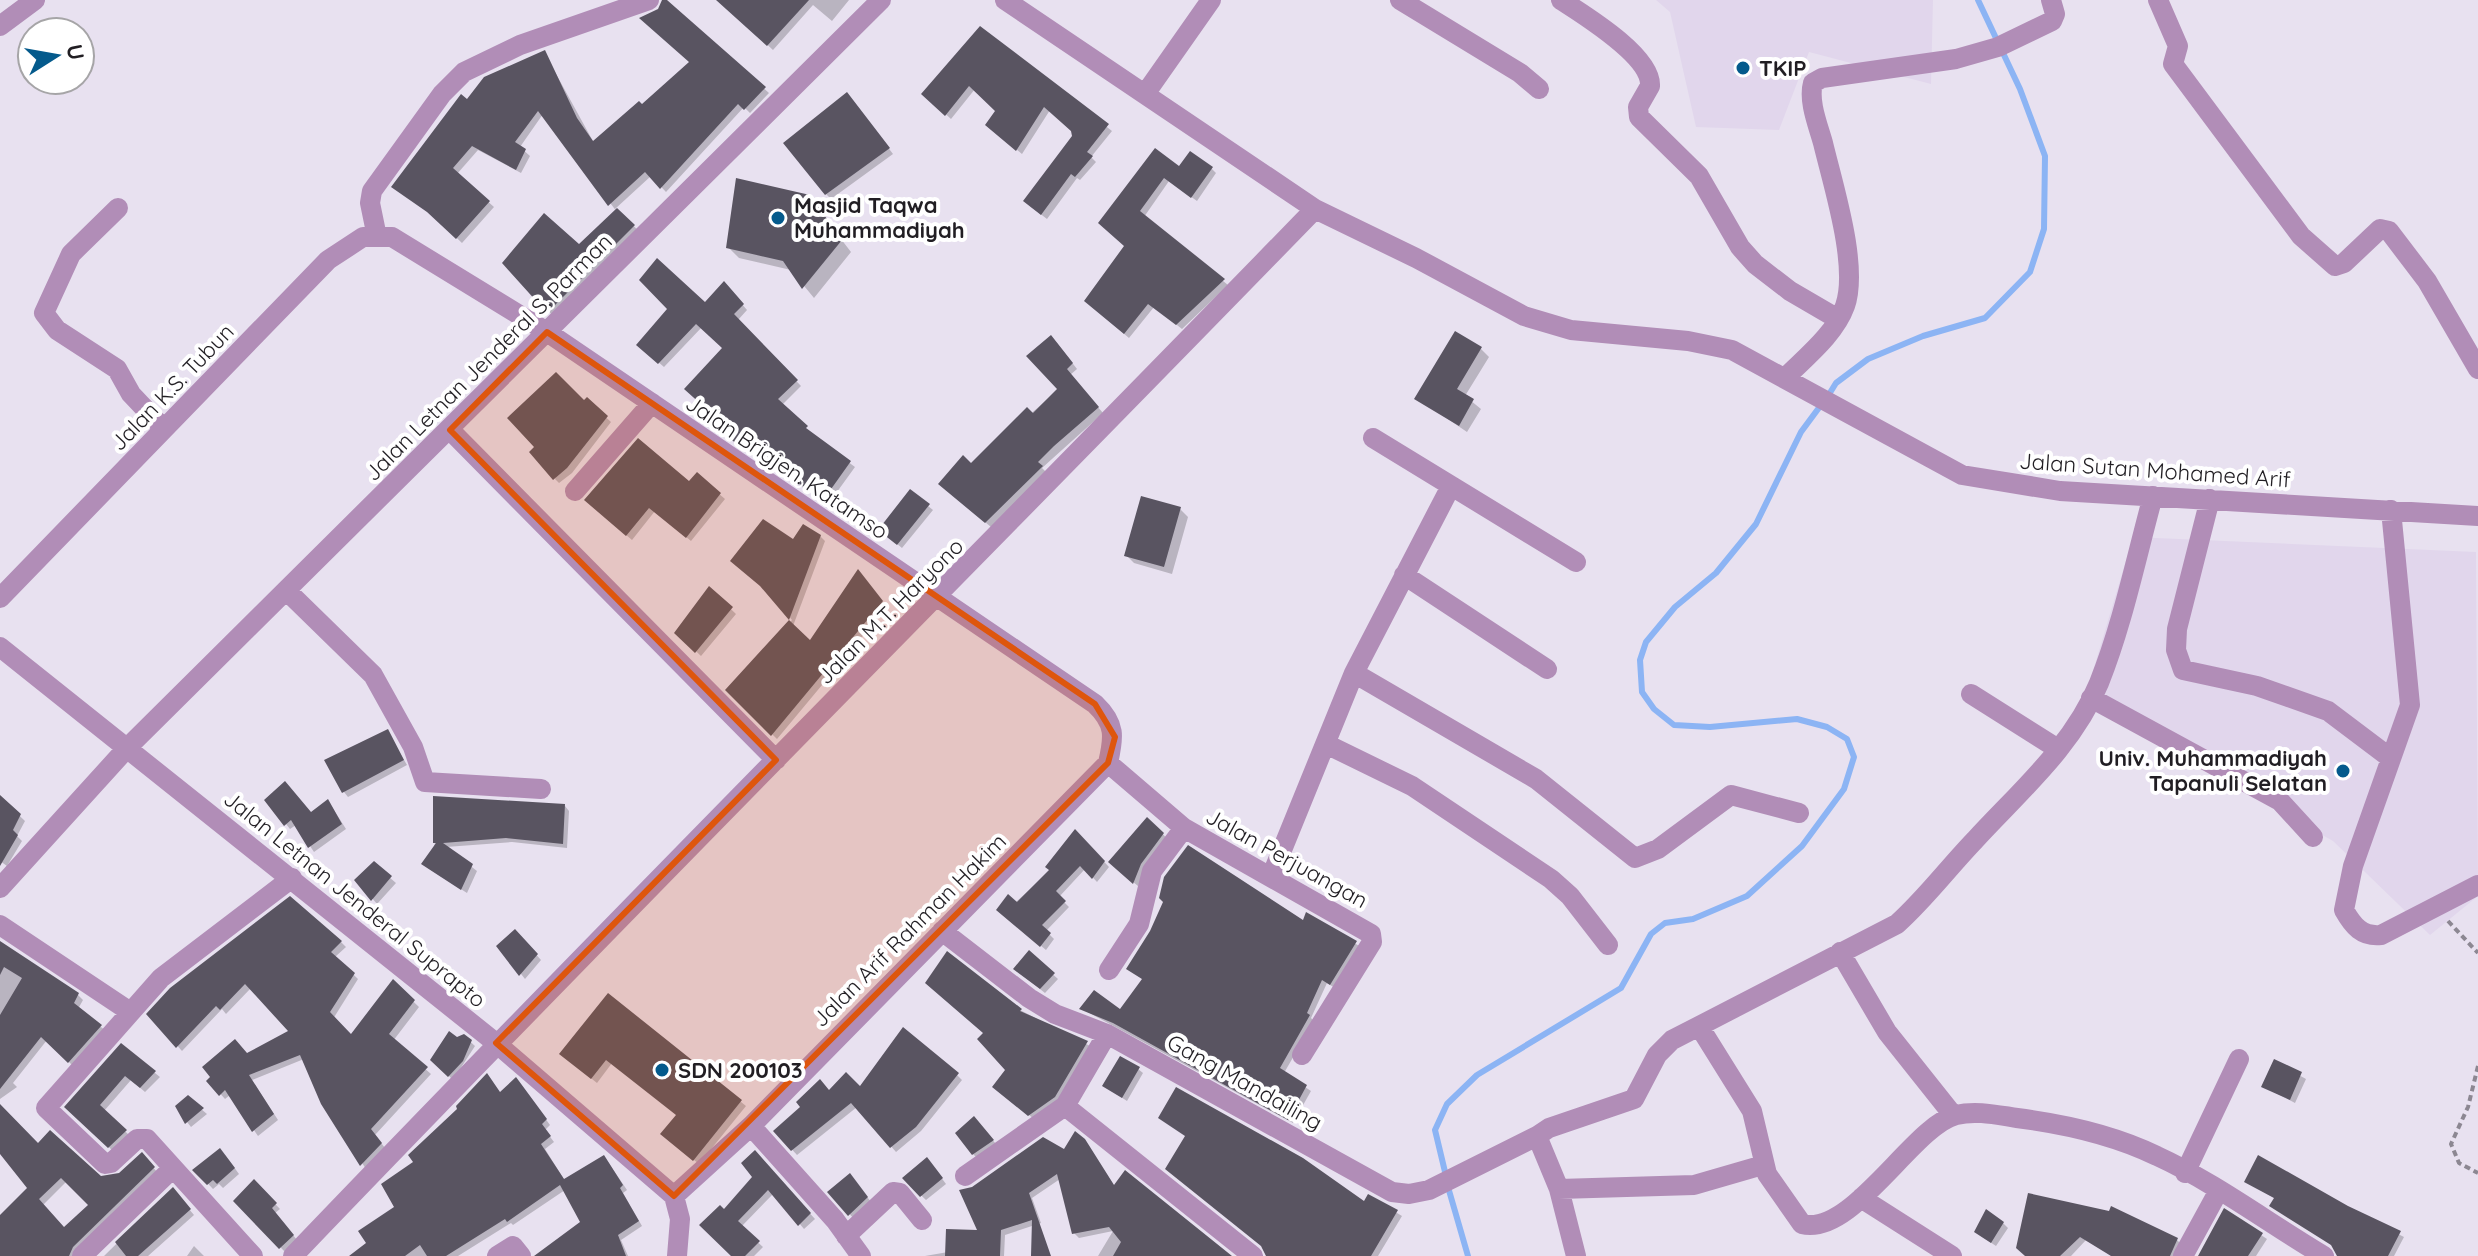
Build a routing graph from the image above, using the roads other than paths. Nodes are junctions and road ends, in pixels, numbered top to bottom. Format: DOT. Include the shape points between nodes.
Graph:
graph roads {
  1 [pos="35,0"];
  2 [pos="649,0"];
  3 [pos="881,0"];
  4 [pos="1005,0"];
  5 [pos="1211,0"];
  6 [pos="1400,0"];
  7 [pos="1561,0"];
  8 [pos="2158,0"];
  9 [pos="2051,10"];
  10 [pos="0,26"];
  11 [pos="1539,89"];
  12 [pos="1145,94"];
  13 [pos="118,208"];
  14 [pos="1315,209"];
  15 [pos="384,237"];
  16 [pos="1838,319"];
  17 [pos="547,332"];
  18 [pos="2478,369"];
  19 [pos="1795,382"];
  20 [pos="652,403"];
  21 [pos="164,429"];
  22 [pos="450,430"];
  23 [pos="1373,438"];
  24 [pos="1451,486"];
  25 [pos="575,491"];
  26 [pos="2153,496"];
  27 [pos="2210,499"];
  28 [pos="2391,510"];
  29 [pos="2478,516"];
  30 [pos="1576,562"];
  31 [pos="1404,575"];
  32 [pos="287,591"];
  33 [pos="0,598"];
  34 [pos="937,599"];
  35 [pos="0,647"];
  36 [pos="1547,669"];
  37 [pos="1354,673"];
  38 [pos="1971,694"];
  39 [pos="2091,698"];
  40 [pos="1326,744"];
  41 [pos="127,748"];
  42 [pos="2058,749"];
  43 [pos="2389,757"];
  44 [pos="776,760"];
  45 [pos="1108,763"];
  46 [pos="541,789"];
  47 [pos="1799,813"];
  48 [pos="1184,828"];
  49 [pos="2313,837"];
  50 [pos="1271,877"];
  51 [pos="292,878"];
  52 [pos="2,880"];
  53 [pos="2478,885"];
  54 [pos="0,925"];
  55 [pos="942,931"];
  56 [pos="1608,945"];
  57 [pos="1840,952"];
  58 [pos="1109,970"];
  59 [pos="129,1011"];
  60 [pos="1699,1026"];
  61 [pos="1107,1034"];
  62 [pos="496,1043"];
  63 [pos="1302,1055"];
  64 [pos="2239,1059"];
  65 [pos="1065,1106"];
  66 [pos="1953,1115"];
  67 [pos="751,1126"];
  68 [pos="1537,1136"];
  69 [pos="1763,1165"];
  70 [pos="173,1168"];
  71 [pos="2185,1173"];
  72 [pos="965,1176"];
  73 [pos="1559,1189"];
  74 [pos="2218,1192"];
  75 [pos="674,1196"];
  76 [pos="1861,1198"];
  77 [pos="922,1220"];
  78 [pos="846,1236"];
  79 [pos="82,1256"];
  80 [pos="253,1256"];
  81 [pos="293,1256"];
  82 [pos="497,1256"];
  83 [pos="521,1256"];
  84 [pos="677,1256"];
  85 [pos="861,1256"];
  86 [pos="1253,1256"];
  87 [pos="1576,1256"];
  88 [pos="1952,1256"];
  89 [pos="2183,1256"];
  90 [pos="2324,1256"];
  1 -- 10 [label="street"];
  2 -- 15 [label="street" via="520,45 464,72 372,191 370,203"];
  3 -- 17 [label="street, Jalan Letnan Jenderal S. Parman"];
  4 -- 12 [label="street, Jalan Sutan Mohamed Arif"];
  5 -- 12 [label="street"];
  6 -- 11 [label="street"];
  7 -- 16 [label="street" via="1622,44 1647,71 1650,86 1638,107 1639,117 1699,176 1748,256 1790,291"];
  8 -- 18 [label="street" via="2178,46 2173,64 2301,236 2335,266 2380,229 2389,231 2427,281"];
  9 -- 16 [label="street" via="1998,47 1813,83 1845,242 1847,297"];
  12 -- 14 [label="street, Jalan Sutan Mohamed Arif"];
  13 -- 21 [label="street" via="71,254 44,313 57,330 117,369 131,394"];
  14 -- 19 [label="street, Jalan Sutan Mohamed Arif" via="1547,325 1713,345"];
  14 -- 34 [label="street, Jalan M.T. Haryono"];
  15 -- 17 [label="street, Jalan Brigjen. Katamso"];
  15 -- 21 [label="street, Jalan K.S. Tubun" via="363,237 328,260"];
  16 -- 19 [label="street"];
  17 -- 20 [label="street, Jalan Brigjen. Katamso"];
  17 -- 22 [label="street, Jalan Letnan Jenderal S. Parman"];
  19 -- 26 [label="street, Jalan Sutan Mohamed Arif" via="1862,424 1962,475 2060,491"];
  20 -- 25 [label="street"];
  20 -- 34 [label="street, Jalan Brigjen. Katamso"];
  21 -- 33 [label="street, Jalan K.S. Tubun"];
  22 -- 32 [label="street, Jalan Letnan Jenderal S. Parman"];
  22 -- 44 [label="street"];
  23 -- 24 [label="street"];
  24 -- 30 [label="street"];
  24 -- 31 [label="street"];
  26 -- 27 [label="street, Jalan Sutan Mohamed Arif"];
  26 -- 39 [label="street, Gang Mandailing" via="2109,653"];
  27 -- 28 [label="street, Jalan Sutan Mohamed Arif"];
  27 -- 43 [label="street" via="2177,629 2176,650 2183,670 2257,686 2328,711"];
  28 -- 29 [label="street, Jalan Sutan Mohamed Arif"];
  28 -- 43 [label="street" via="2410,705"];
  31 -- 36 [label="street"];
  31 -- 37 [label="street"];
  32 -- 41 [label="street, Jalan Letnan Jenderal S. Parman"];
  32 -- 46 [label="street" via="373,675 401,722 425,782"];
  34 -- 44 [label="street, Jalan M.T. Haryono"];
  34 -- 45 [label="street, Jalan Brigjen. Katamso" via="1106,715 1115,737"];
  35 -- 41 [label="street, Jalan Letnan Jenderal Suprapto"];
  37 -- 40 [label="street"];
  37 -- 47 [label="street" via="1536,779 1635,858 1658,849 1731,795"];
  38 -- 42 [label="street"];
  39 -- 42 [label="street, Gang Mandailing"];
  39 -- 49 [label="street" via="2280,801"];
  40 -- 50 [label="street"];
  40 -- 56 [label="street" via="1412,786 1551,879"];
  41 -- 51 [label="street, Jalan Letnan Jenderal Suprapto"];
  41 -- 52 [label="street, Jalan Letnan Jenderal S. Parman"];
  42 -- 57 [label="street, Gang Mandailing" via="1918,905 1897,924"];
  43 -- 53 [label="street" via="2344,910 2361,932 2374,936"];
  44 -- 62 [label="street, Jalan M.T. Haryono"];
  45 -- 48 [label="street, Jalan Perjuangan"];
  45 -- 55 [label="street, Jalan Arif Rahman Hakim"];
  48 -- 50 [label="street, Jalan Perjuangan"];
  48 -- 58 [label="street" via="1152,871 1139,924"];
  50 -- 63 [label="street, Jalan Perjuangan" via="1372,937"];
  51 -- 59 [label="street" via="161,978"];
  51 -- 62 [label="street, Jalan Letnan Jenderal Suprapto"];
  54 -- 59 [label="street"];
  55 -- 61 [label="street, Gang Mandailing" via="1029,998"];
  55 -- 67 [label="street, Jalan Arif Rahman Hakim"];
  57 -- 60 [label="street, Gang Mandailing"];
  57 -- 66 [label="street" via="1887,1032"];
  59 -- 70 [label="street" via="46,1108 101,1163 111,1163 142,1137"];
  60 -- 68 [label="street, Gang Mandailing" via="1664,1047 1634,1099"];
  60 -- 69 [label="street" via="1752,1111"];
  61 -- 65 [label="street"];
  61 -- 68 [label="street, Gang Mandailing" via="1392,1192 1429,1190"];
  62 -- 75 [label="street, Jalan Letnan Jenderal Suprapto"];
  62 -- 81 [label="street, Jalan M.T. Haryono"];
  64 -- 71 [label="street"];
  65 -- 72 [label="street"];
  65 -- 86 [label="street"];
  66 -- 71 [label="street" via="1977,1113 2084,1130 2149,1153"];
  66 -- 76 [label="street" via="1934,1126"];
  67 -- 75 [label="street, Jalan Arif Rahman Hakim"];
  67 -- 78 [label="street"];
  68 -- 73 [label="street"];
  69 -- 73 [label="street" via="1694,1185"];
  69 -- 76 [label="street" via="1802,1224 1819,1224"];
  70 -- 79 [label="street"];
  70 -- 80 [label="street"];
  71 -- 74 [label="street"];
  73 -- 87 [label="street"];
  74 -- 89 [label="street"];
  74 -- 90 [label="street"];
  75 -- 84 [label="street" via="680,1219"];
  76 -- 88 [label="street"];
  77 -- 78 [label="street" via="900,1193 893,1192"];
  78 -- 85 [label="street"];
  82 -- 83 [label="street" via="513,1246"];
}
